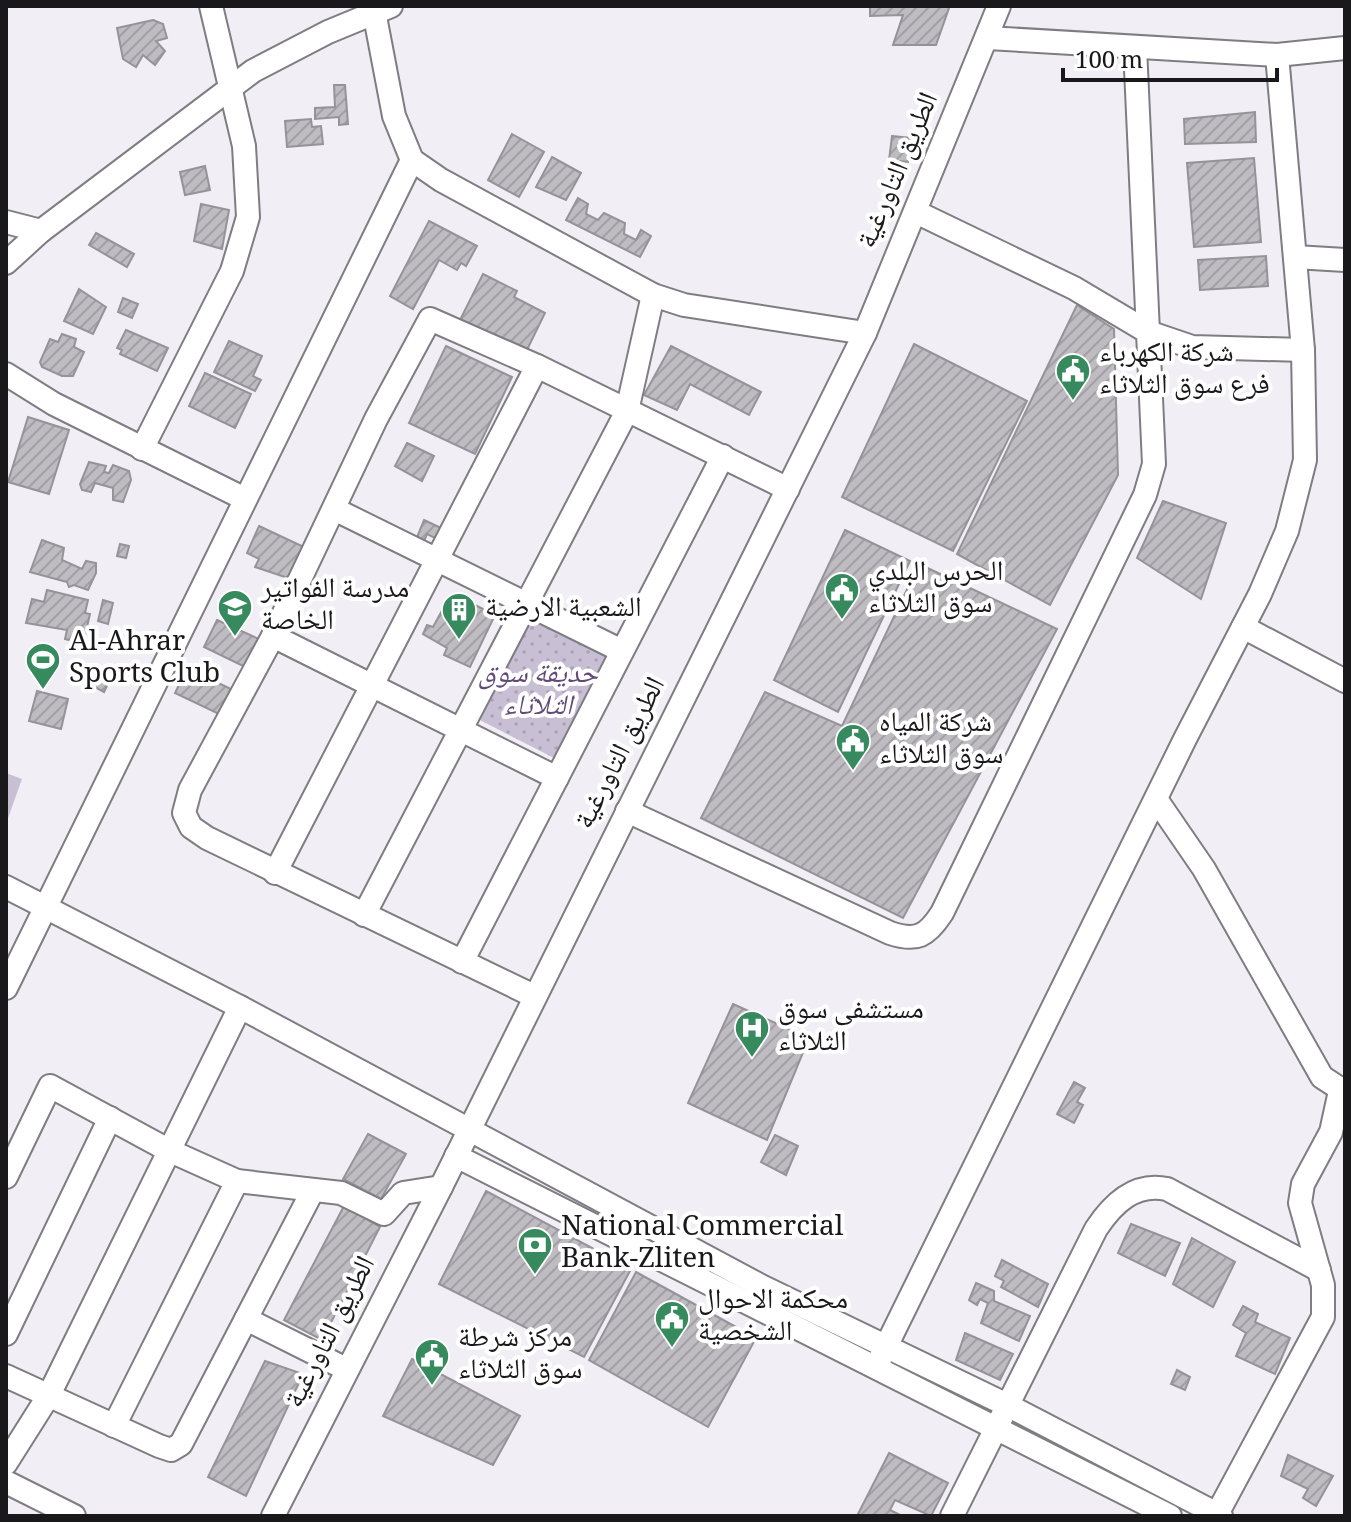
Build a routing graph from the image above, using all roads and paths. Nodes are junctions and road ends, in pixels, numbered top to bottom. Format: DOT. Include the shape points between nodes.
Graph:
graph roads {
  1 [pos="211,6"];
  2 [pos="999,6"];
  3 [pos="379,8"];
  4 [pos="988,38"];
  5 [pos="1135,47"];
  6 [pos="1345,48"];
  7 [pos="1277,55"];
  8 [pos="229,92"];
  9 [pos="412,160"];
  10 [pos="916,212"];
  11 [pos="6,222"];
  12 [pos="6,231"];
  13 [pos="41,231"];
  14 [pos="1295,257"];
  15 [pos="1345,260"];
  16 [pos="8,262"];
  17 [pos="653,295"];
  18 [pos="1148,332"];
  19 [pos="865,333"];
  20 [pos="1303,350"];
  21 [pos="537,366"];
  22 [pos="6,374"];
  23 [pos="627,411"];
  24 [pos="142,449"];
  25 [pos="723,456"];
  26 [pos="788,489"];
  27 [pos="245,499"];
  28 [pos="334,509"];
  29 [pos="437,560"];
  30 [pos="525,605"];
  31 [pos="1243,627"];
  32 [pos="273,636"];
  33 [pos="622,651"];
  34 [pos="1345,681"];
  35 [pos="372,685"];
  36 [pos="463,731"];
  37 [pos="557,778"];
  38 [pos="1156,799"];
  39 [pos="627,811"];
  40 [pos="275,873"];
  41 [pos="6,887"];
  42 [pos="45,906"];
  43 [pos="364,915"];
  44 [pos="462,962"];
  45 [pos="6,988"];
  46 [pos="534,996"];
  47 [pos="240,1007"];
  48 [pos="1342,1092"];
  49 [pos="110,1118"];
  50 [pos="468,1131"];
  51 [pos="168,1150"];
  52 [pos="456,1156"];
  53 [pos="6,1177"];
  54 [pos="237,1181"];
  55 [pos="441,1187"];
  56 [pos="312,1192"];
  57 [pos="1319,1270"];
  58 [pos="246,1319"];
  59 [pos="6,1334"];
  60 [pos="887,1345"];
  61 [pos="876,1367"];
  62 [pos="346,1369"];
  63 [pos="6,1376"];
  64 [pos="49,1395"];
  65 [pos="1009,1406"];
  66 [pos="114,1426"];
  67 [pos="997,1430"];
  68 [pos="6,1463"];
  69 [pos="9,1491"];
  70 [pos="1218,1515"];
  71 [pos="74,1516"];
  72 [pos="273,1516"];
  73 [pos="952,1516"];
  74 [pos="1170,1516"];
  1 -- 8 [label="street"];
  2 -- 4 [label="street, الطريق التاورغية"];
  3 -- 8 [label="street" via="253,71"];
  3 -- 9 [label="street" via="394,116"];
  4 -- 5 [label="street"];
  4 -- 10 [label="street, الطريق التاورغية"];
  5 -- 7 [label="street"];
  5 -- 18 [label="street"];
  6 -- 7 [label="street"];
  7 -- 14 [label="street"];
  8 -- 13 [label="street"];
  8 -- 24 [label="street" via="244,146 248,217 232,271"];
  9 -- 17 [label="street"];
  9 -- 27 [label="street"];
  10 -- 18 [label="street" via="1074,288"];
  10 -- 19 [label="street, الطريق التاورغية"];
  11 -- 13 [label="street"];
  12 -- 16 [label="street"];
  13 -- 16 [label="street"];
  14 -- 15 [label="street"];
  14 -- 20 [label="street"];
  17 -- 19 [label="street" via="684,305"];
  17 -- 23 [label="street"];
  18 -- 20 [label="street" via="1192,347"];
  18 -- 39 [label="street" via="1154,464 1145,495 931,929 909,939 890,933"];
  19 -- 26 [label="street, الطريق التاورغية"];
  20 -- 31 [label="street" via="1305,460 1287,531"];
  21 -- 23 [label="street"];
  21 -- 28 [label="street" via="430,319"];
  21 -- 29 [label="street"];
  22 -- 24 [label="street"];
  23 -- 25 [label="street"];
  23 -- 30 [label="street"];
  24 -- 27 [label="street"];
  25 -- 26 [label="street"];
  25 -- 33 [label="street"];
  26 -- 39 [label="street, الطريق التاورغية"];
  27 -- 42 [label="street"];
  28 -- 29 [label="street"];
  28 -- 32 [label="street"];
  29 -- 30 [label="street"];
  29 -- 35 [label="street"];
  30 -- 33 [label="street"];
  30 -- 36 [label="street"];
  31 -- 34 [label="street"];
  31 -- 38 [label="street"];
  32 -- 35 [label="street"];
  32 -- 40 [label="street" via="190,790 184,813 191,827 207,838"];
  33 -- 37 [label="street"];
  35 -- 36 [label="street"];
  35 -- 40 [label="street"];
  36 -- 37 [label="street"];
  36 -- 43 [label="street"];
  37 -- 44 [label="street"];
  38 -- 48 [label="street" via="1204,869 1322,1077"];
  38 -- 60 [label="street"];
  39 -- 46 [label="street, الطريق التاورغية"];
  40 -- 43 [label="street"];
  41 -- 42 [label="street"];
  42 -- 45 [label="street"];
  42 -- 47 [label="street"];
  43 -- 44 [label="street"];
  44 -- 46 [label="street"];
  46 -- 50 [label="street, الطريق التاورغية"];
  47 -- 50 [label="street"];
  47 -- 51 [label="street"];
  48 -- 57 [label="street" via="1300,1203"];
  49 -- 51 [label="street"];
  49 -- 53 [label="street" via="50,1086"];
  49 -- 59 [label="street"];
  50 -- 52 [label="street, الطريق التاورغية"];
  50 -- 60 [label="street" via="763,1287"];
  51 -- 54 [label="street"];
  51 -- 64 [label="street"];
  52 -- 55 [label="street, الطريق التاورغية"];
  52 -- 61 [label="street"];
  54 -- 56 [label="street"];
  54 -- 66 [label="street"];
  55 -- 56 [label="street" via="403,1193 384,1214 341,1193"];
  55 -- 62 [label="street, الطريق التاورغية"];
  56 -- 58 [label="street"];
  57 -- 65 [label="street" via="1167,1189 1141,1188 1109,1210 1096,1229"];
  57 -- 70 [label="street" via="1323,1317"];
  58 -- 62 [label="street"];
  58 -- 66 [label="street" via="181,1444 171,1450"];
  60 -- 61 [label="street"];
  60 -- 65 [label="street"];
  61 -- 67 [label="street"];
  62 -- 72 [label="street, الطريق التاورغية"];
  63 -- 64 [label="street"];
  64 -- 66 [label="street"];
  64 -- 68 [label="street"];
  65 -- 67 [label="street"];
  65 -- 70 [label="street"];
  67 -- 73 [label="street"];
  67 -- 74 [label="street"];
  69 -- 71 [label="street"];
}
